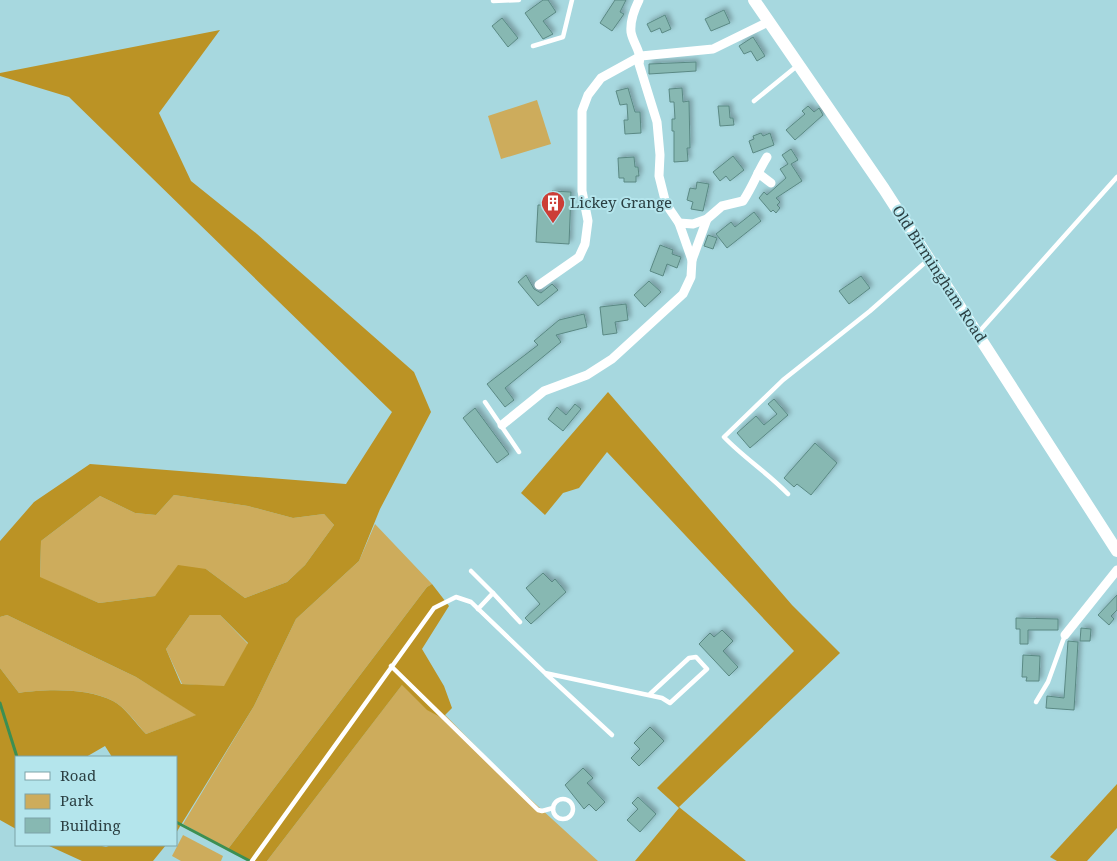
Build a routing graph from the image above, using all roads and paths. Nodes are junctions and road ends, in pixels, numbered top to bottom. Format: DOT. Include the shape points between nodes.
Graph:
graph roads {
  1 [pos="519,0"];
  2 [pos="572,0"];
  3 [pos="639,0"];
  4 [pos="754,0"];
  5 [pos="493,1"];
  6 [pos="768,22"];
  7 [pos="533,46"];
  8 [pos="641,56"];
  9 [pos="798,66"];
  10 [pos="754,101"];
  11 [pos="768,157"];
  12 [pos="758,173"];
  13 [pos="1117,177"];
  14 [pos="771,183"];
  15 [pos="707,219"];
  16 [pos="679,223"];
  17 [pos="929,259"];
  18 [pos="692,260"];
  19 [pos="539,285"];
  20 [pos="977,334"];
  21 [pos="484,402"];
  22 [pos="502,425"];
  23 [pos="519,452"];
  24 [pos="788,494"];
  25 [pos="1117,552"];
  26 [pos="1117,570"];
  27 [pos="471,571"];
  28 [pos="493,593"];
  29 [pos="478,609"];
  30 [pos="520,622"];
  31 [pos="1065,635"];
  32 [pos="391,666"];
  33 [pos="545,673"];
  34 [pos="649,695"];
  35 [pos="1036,702"];
  36 [pos="612,735"];
  37 [pos="553,808"];
  38 [pos="252,861"];
  1 -- 5 [label="lane"];
  2 -- 7 [label="lane" via="563,37"];
  3 -- 8 [label="street" via="632,14 631,32"];
  4 -- 6 [label="main road, Old Birmingham Road"];
  6 -- 8 [label="street" via="712,49"];
  6 -- 9 [label="main road, Old Birmingham Road"];
  8 -- 16 [label="street" via="639,64 657,122 659,176 666,204"];
  8 -- 19 [label="street" via="601,78 588,95 582,111 582,191 588,221 585,244 579,257"];
  9 -- 10 [label="lane"];
  9 -- 17 [label="main road, Old Birmingham Road"];
  11 -- 12 [label="street"];
  12 -- 14 [label="street"];
  12 -- 15 [label="street" via="744,201 722,206"];
  13 -- 20 [label="lane"];
  15 -- 16 [label="street" via="693,224"];
  15 -- 18 [label="street"];
  16 -- 18 [label="street"];
  17 -- 20 [label="main road, Old Birmingham Road"];
  17 -- 24 [label="lane" via="783,380 724,437"];
  18 -- 22 [label="street" via="691,278 683,294 612,359 587,375 544,392"];
  20 -- 25 [label="main road, Old Birmingham Road"];
  21 -- 22 [label="lane"];
  22 -- 23 [label="lane"];
  26 -- 31 [label="street"];
  27 -- 28 [label="lane"];
  28 -- 29 [label="lane"];
  28 -- 30 [label="lane"];
  29 -- 32 [label="lane" via="471,602 456,597 434,608"];
  29 -- 33 [label="lane"];
  31 -- 35 [label="lane" via="1048,682"];
  32 -- 37 [label="lane" via="538,810"];
  32 -- 38 [label="lane"];
  33 -- 34 [label="lane"];
  33 -- 36 [label="lane"];
  34 -- 34 [label="lane" via="670,703 707,669 696,657 689,658"];
  37 -- 37 [label="lane" via="561,819 571,816 574,810 570,801 564,798 558,800"];
}
